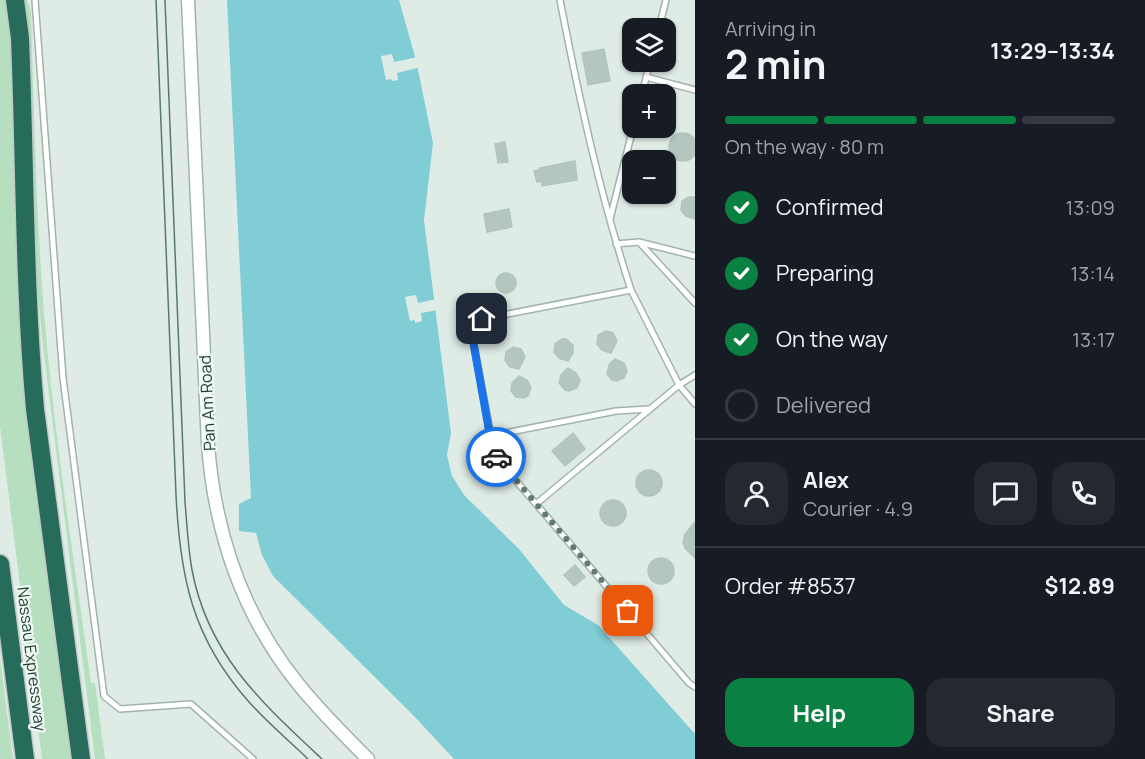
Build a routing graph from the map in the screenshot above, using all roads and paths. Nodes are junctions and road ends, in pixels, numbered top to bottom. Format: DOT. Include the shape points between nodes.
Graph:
graph roads {
  1 [pos="15,0"];
  2 [pos="35,0"];
  3 [pos="189,0"];
  4 [pos="560,0"];
  5 [pos="666,0"];
  6 [pos="661,18"];
  7 [pos="647,72"];
  8 [pos="646,77"];
  9 [pos="644,84"];
  10 [pos="695,90"];
  11 [pos="630,138"];
  12 [pos="609,221"];
  13 [pos="639,242"];
  14 [pos="616,244"];
  15 [pos="695,256"];
  16 [pos="631,290"];
  17 [pos="695,303"];
  18 [pos="695,375"];
  19 [pos="679,385"];
  20 [pos="695,404"];
  21 [pos="651,409"];
  22 [pos="490,436"];
  23 [pos="536,504"];
  24 [pos="0,564"];
  25 [pos="695,687"];
  26 [pos="25,759"];
  27 [pos="81,759"];
  28 [pos="253,759"];
  29 [pos="368,759"];
  1 -- 27 [label="highway" via="20,38 31,364"];
  2 -- 28 [label="lane" via="63,378 104,696 120,709 191,704"];
  3 -- 29 [label="street, Pan Am Road" via="208,445 218,517 241,589 275,652 310,698"];
  4 -- 12 [label="lane"];
  5 -- 6 [label="lane"];
  7 -- 8 [label="lane"];
  8 -- 9 [label="lane"];
  8 -- 10 [label="lane"];
  11 -- 12 [label="lane"];
  12 -- 14 [label="lane"];
  13 -- 14 [label="lane"];
  13 -- 15 [label="lane"];
  13 -- 17 [label="lane"];
  14 -- 16 [label="lane"];
  16 -- 19 [label="lane"];
  16 -- 22 [label="lane" via="482,319 475,325 472,335"];
  18 -- 19 [label="lane"];
  19 -- 20 [label="lane"];
  19 -- 21 [label="lane"];
  21 -- 22 [label="lane" via="616,411"];
  21 -- 23 [label="lane"];
  22 -- 23 [label="lane" via="497,459"];
  23 -- 25 [label="lane"];
  24 -- 26 [label="highway, Nassau Expressway"];
}
